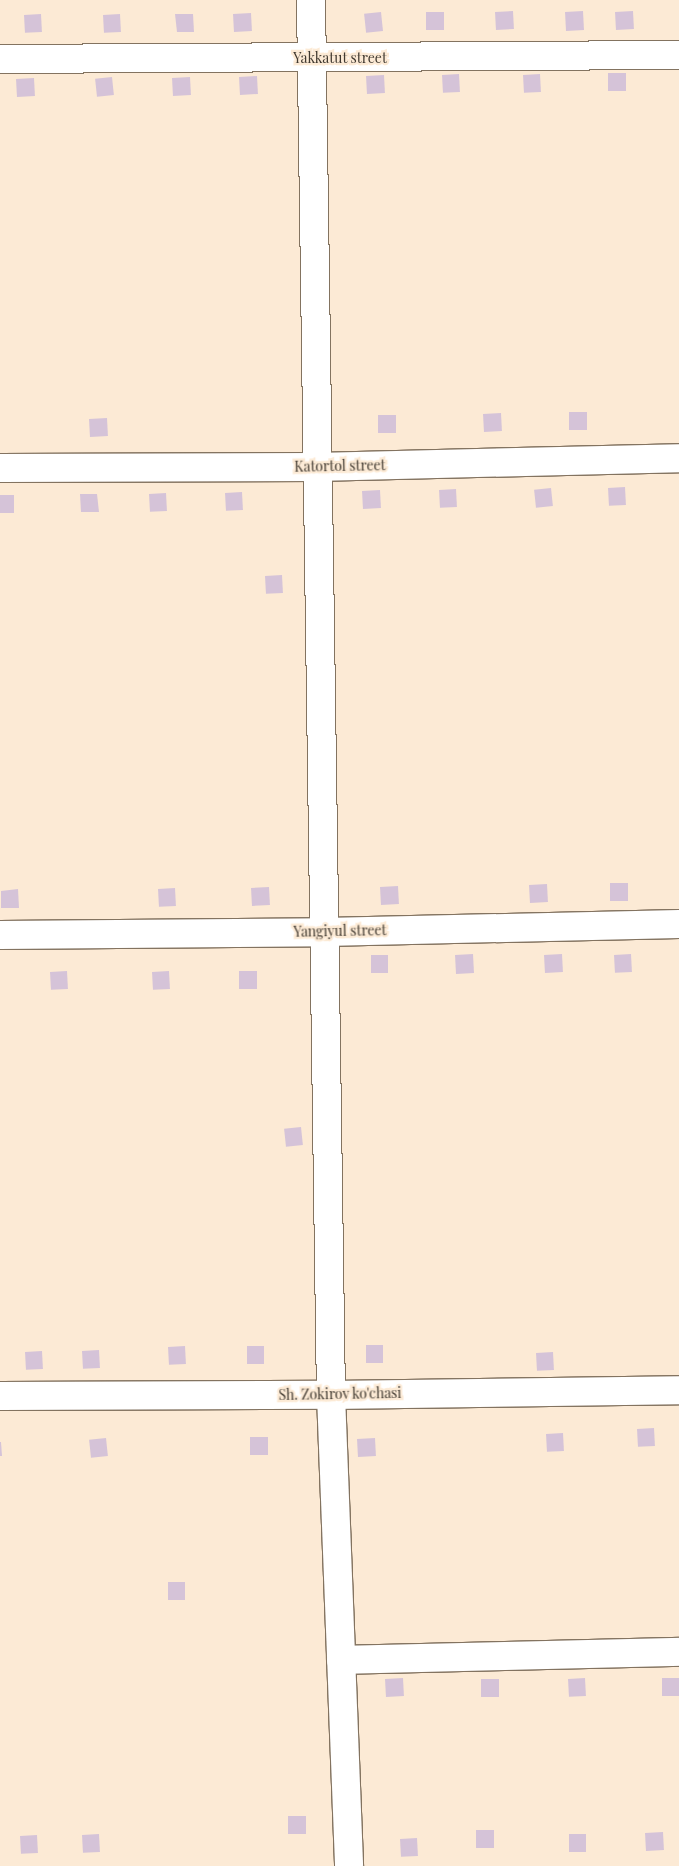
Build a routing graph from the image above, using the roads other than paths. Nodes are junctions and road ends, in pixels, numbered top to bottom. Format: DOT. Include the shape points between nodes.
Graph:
graph roads {
  1 [pos="311,0"];
  2 [pos="679,55"];
  3 [pos="311,58"];
  4 [pos="0,59"];
  5 [pos="679,458"];
  6 [pos="316,467"];
  7 [pos="0,468"];
  8 [pos="679,924"];
  9 [pos="325,932"];
  10 [pos="0,935"];
  11 [pos="679,1390"];
  12 [pos="331,1395"];
  13 [pos="0,1396"];
  14 [pos="679,1652"];
  15 [pos="341,1660"];
  16 [pos="349,1866"];
  1 -- 3 [label="street"];
  2 -- 3 [label="street, Yakkatut street"];
  3 -- 4 [label="street, Yakkatut street"];
  3 -- 6 [label="street"];
  5 -- 6 [label="street, Katortol street"];
  6 -- 7 [label="street, Katortol street"];
  6 -- 9 [label="street"];
  8 -- 9 [label="street, Yangiyul street"];
  9 -- 10 [label="street, Yangiyul street"];
  9 -- 12 [label="street"];
  11 -- 12 [label="street, Sh. Zokirov ko'chasi"];
  12 -- 13 [label="street, Sh. Zokirov ko'chasi"];
  12 -- 15 [label="street"];
  14 -- 15 [label="street"];
  15 -- 16 [label="street"];
}
